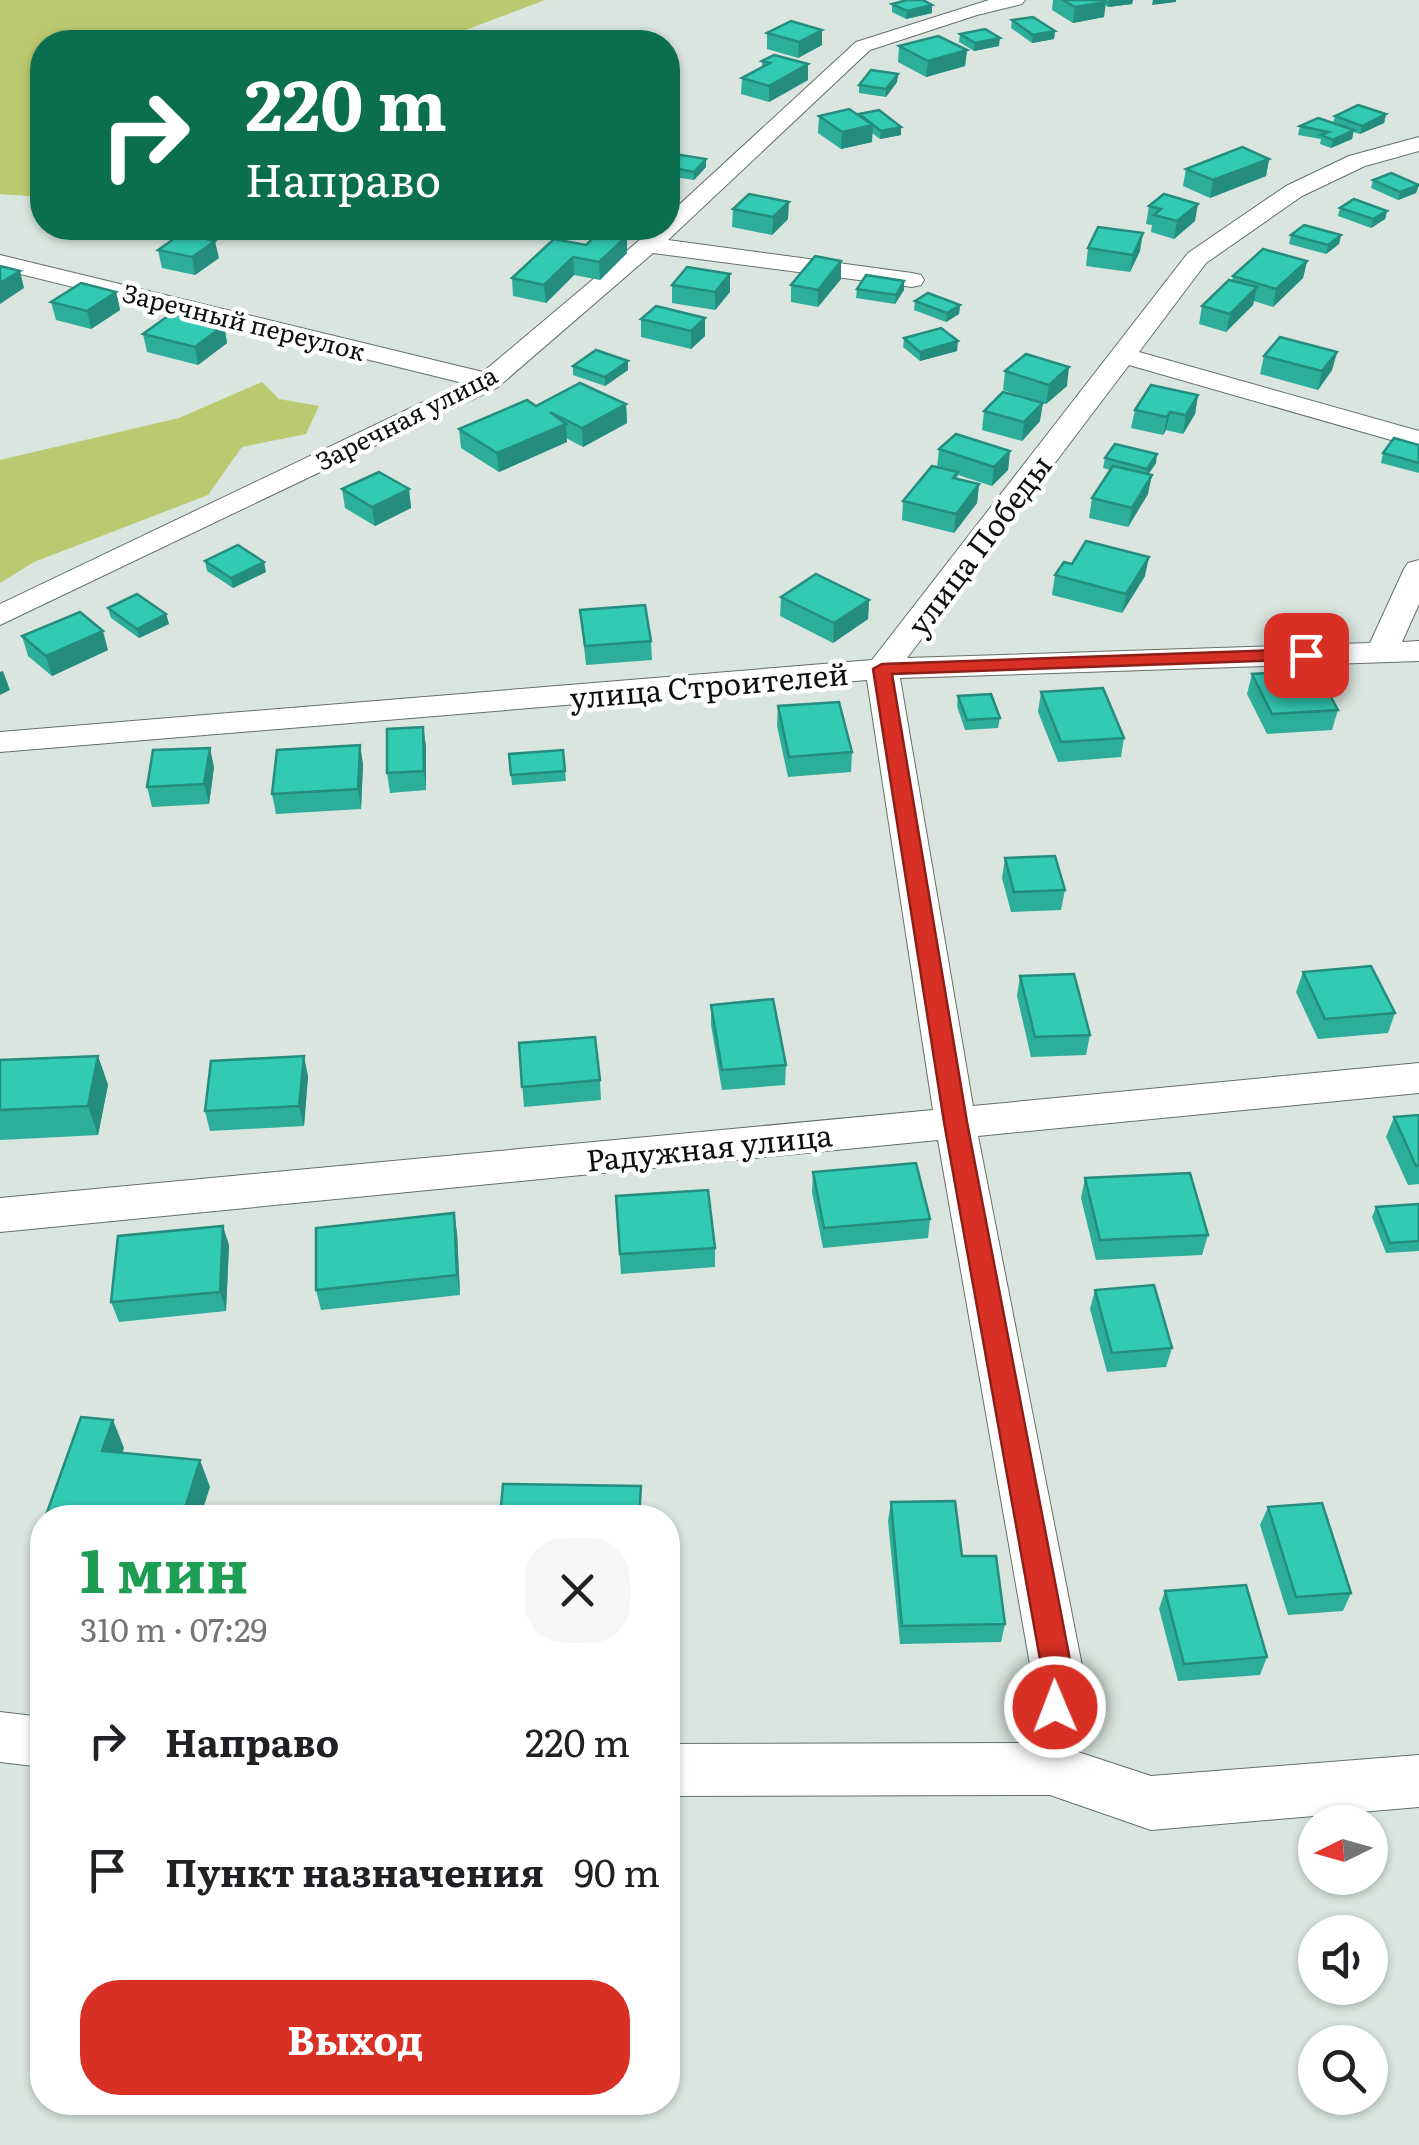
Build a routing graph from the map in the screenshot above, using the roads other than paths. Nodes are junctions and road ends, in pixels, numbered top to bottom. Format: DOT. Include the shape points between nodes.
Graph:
graph roads {
  1 [pos="1016,0"];
  2 [pos="1419,144"];
  3 [pos="680,216"];
  4 [pos="654,240"];
  5 [pos="648,246"];
  6 [pos="0,262"];
  7 [pos="912,280"];
  8 [pos="1122,355"];
  9 [pos="488,381"];
  10 [pos="1419,440"];
  11 [pos="1419,569"];
  12 [pos="0,616"];
  13 [pos="1419,651"];
  14 [pos="1382,652"];
  15 [pos="882,669"];
  16 [pos="0,742"];
  17 [pos="1419,1078"];
  18 [pos="955,1122"];
  19 [pos="0,1214"];
  20 [pos="0,1737"];
  21 [pos="30,1741"];
  22 [pos="1050,1769"];
  23 [pos="680,1770"];
  24 [pos="1419,1781"];
  1 -- 3 [label="street, Заречная улица" via="862,46"];
  2 -- 8 [label="street, улица Победы" via="1357,161 1294,191 1198,258"];
  4 -- 5 [label="street, Заречная улица"];
  5 -- 7 [label="street"];
  5 -- 9 [label="street, Заречная улица"];
  6 -- 9 [label="street, Заречный переулок"];
  8 -- 10 [label="street"];
  8 -- 15 [label="street, улица Победы"];
  9 -- 12 [label="street, Заречная улица"];
  11 -- 14 [label="street"];
  13 -- 14 [label="street, улица Строителей"];
  14 -- 15 [label="street, улица Строителей"];
  15 -- 16 [label="street, улица Строителей"];
  15 -- 18 [label="street"];
  17 -- 18 [label="street, Радужная улица"];
  18 -- 19 [label="street, Радужная улица"];
  18 -- 22 [label="street" via="1058,1676"];
  20 -- 21 [label="street"];
  22 -- 23 [label="street"];
  22 -- 24 [label="street" via="1151,1803"];
}
